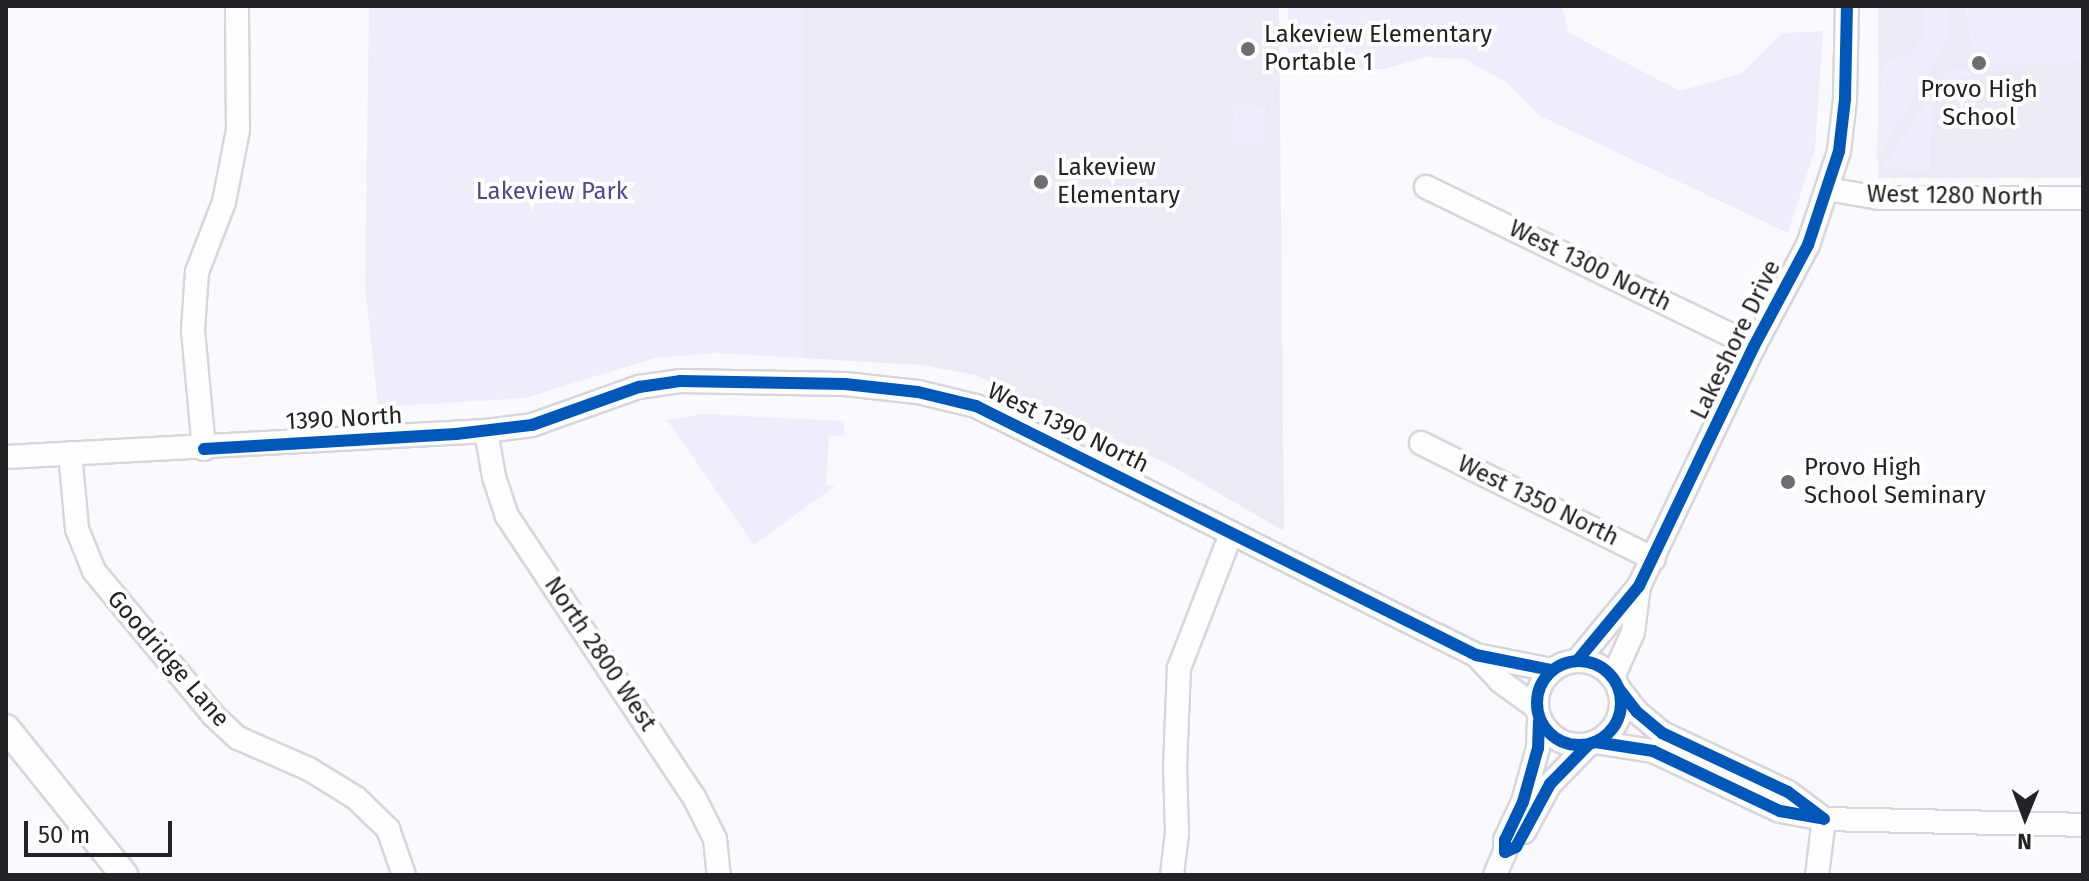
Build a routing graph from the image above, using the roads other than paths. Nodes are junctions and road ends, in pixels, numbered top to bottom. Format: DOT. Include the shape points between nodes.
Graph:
graph roads {
  1 [pos="237,6"];
  2 [pos="1847,6"];
  3 [pos="1426,187"];
  4 [pos="1827,189"];
  5 [pos="2083,198"];
  6 [pos="1754,346"];
  7 [pos="486,431"];
  8 [pos="1421,443"];
  9 [pos="204,449"];
  10 [pos="70,453"];
  11 [pos="6,457"];
  12 [pos="1231,534"];
  13 [pos="1654,559"];
  14 [pos="1639,586"];
  15 [pos="1476,655"];
  16 [pos="1577,661"];
  17 [pos="1551,670"];
  18 [pos="1616,683"];
  19 [pos="1538,714"];
  20 [pos="6,728"];
  21 [pos="1592,744"];
  22 [pos="1824,819"];
  23 [pos="2083,825"];
  24 [pos="1505,852"];
  25 [pos="124,875"];
  26 [pos="404,875"];
  27 [pos="719,875"];
  28 [pos="1172,875"];
  29 [pos="1495,875"];
  30 [pos="1817,875"];
  1 -- 9 [label="street" via="238,130 224,202 197,272 193,330"];
  2 -- 4 [label="street, Lakeshore Drive" via="1845,99 1839,151"];
  3 -- 6 [label="street, West 1300 North"];
  4 -- 5 [label="street, West 1280 North" via="1879,198"];
  4 -- 6 [label="street, Lakeshore Drive" via="1808,245"];
  6 -- 13 [label="street, Lakeshore Drive"];
  7 -- 9 [label="street, 1390 North"];
  7 -- 12 [label="street, West 1390 North" via="532,425 639,387 680,381 845,384 918,392 976,406"];
  7 -- 27 [label="street, North 2800 West" via="507,516 694,797 715,839"];
  8 -- 13 [label="street, West 1350 North"];
  9 -- 10 [label="street, 1390 North"];
  10 -- 11 [label="street, 1390 North"];
  10 -- 26 [label="street, Goodridge Lane" via="77,529 94,571 238,738 309,769 356,798 388,829"];
  12 -- 15 [label="street, West 1390 North"];
  12 -- 28 [label="street" via="1179,668"];
  13 -- 14 [label="street, Lakeshore Drive"];
  14 -- 16 [label="street, Lakeshore Drive"];
  14 -- 18 [label="street, Lakeshore Drive" via="1633,632"];
  15 -- 17 [label="street, West 1390 North"];
  15 -- 19 [label="street, West 1390 North"];
  16 -- 17 [label="street"];
  16 -- 18 [label="street" via="1603,668"];
  17 -- 19 [label="street" via="1542,681"];
  18 -- 21 [label="street" via="1619,717 1612,730"];
  18 -- 22 [label="street" via="1637,712 1662,733 1788,792"];
  19 -- 21 [label="street" via="1559,742"];
  19 -- 24 [label="street" via="1538,748"];
  20 -- 25 [label="main road"];
  21 -- 22 [label="street" via="1653,751 1780,811"];
  21 -- 24 [label="street" via="1550,784 1516,847"];
  22 -- 23 [label="street"];
  22 -- 30 [label="street"];
  24 -- 29 [label="street"];
}
